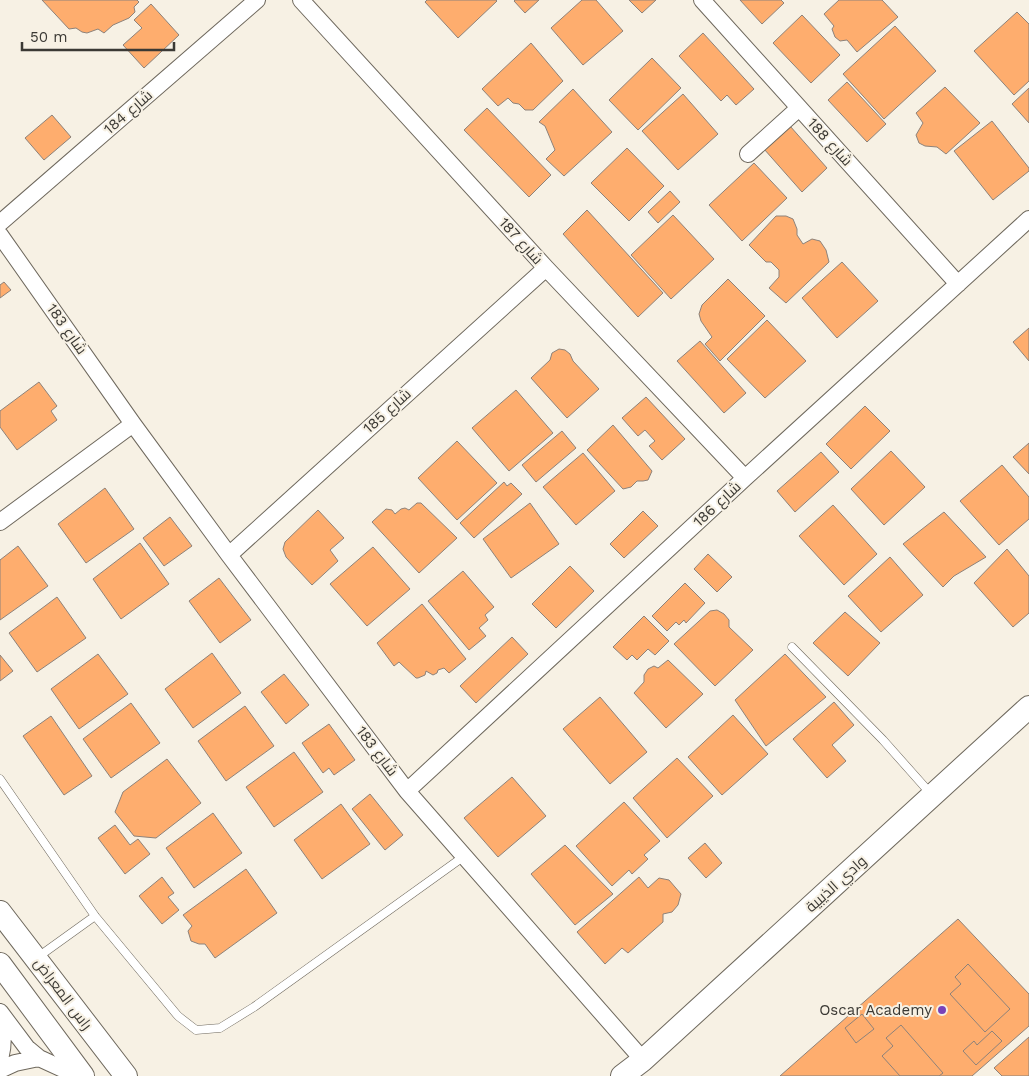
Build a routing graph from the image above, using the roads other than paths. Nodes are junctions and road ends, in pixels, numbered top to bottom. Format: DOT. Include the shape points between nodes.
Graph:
graph roads {
  1 [pos="257,0"];
  2 [pos="301,0"];
  3 [pos="702,0"];
  4 [pos="799,108"];
  5 [pos="748,154"];
  6 [pos="1029,219"];
  7 [pos="0,223"];
  8 [pos="0,235"];
  9 [pos="546,268"];
  10 [pos="958,284"];
  11 [pos="133,424"];
  12 [pos="745,478"];
  13 [pos="0,522"];
  14 [pos="229,555"];
  15 [pos="792,647"];
  16 [pos="1029,707"];
  17 [pos="0,779"];
  18 [pos="407,791"];
  19 [pos="933,795"];
  20 [pos="463,857"];
  21 [pos="0,912"];
  22 [pos="95,916"];
  23 [pos="36,958"];
  24 [pos="0,964"];
  25 [pos="0,1013"];
  26 [pos="39,1058"];
  27 [pos="0,1060"];
  28 [pos="638,1068"];
  29 [pos="0,1070"];
  30 [pos="78,1076"];
  31 [pos="83,1076"];
  32 [pos="126,1076"];
  33 [pos="622,1076"];
  1 -- 7 [label="street, شارع 184"];
  2 -- 9 [label="street, شارع 187"];
  3 -- 4 [label="street, شارع 188"];
  4 -- 5 [label="street"];
  4 -- 10 [label="street, شارع 188"];
  6 -- 10 [label="street, شارع 186"];
  8 -- 11 [label="street, شارع 183"];
  9 -- 12 [label="street, شارع 187"];
  9 -- 14 [label="street, شارع 185"];
  10 -- 12 [label="street, شارع 186"];
  11 -- 13 [label="street"];
  11 -- 14 [label="street, شارع 183"];
  12 -- 18 [label="street, شارع 186"];
  14 -- 18 [label="street, شارع 183"];
  15 -- 19 [label="lane"];
  16 -- 19 [label="street, وادي الذيبية"];
  17 -- 22 [label="lane"];
  18 -- 20 [label="street, شارع 183"];
  19 -- 28 [label="street, وادي الذيبية"];
  20 -- 22 [label="lane" via="220,1028 196,1030 178,1016"];
  20 -- 28 [label="street, شارع 183"];
  21 -- 23 [label="street, راس المعراض"];
  22 -- 23 [label="lane"];
  23 -- 32 [label="street, راس المعراض"];
  24 -- 31 [label="street"];
  25 -- 26 [label="street"];
  25 -- 27 [label="street" via="4,1043"];
  26 -- 29 [label="street"];
  26 -- 30 [label="street"];
  28 -- 33 [label="street, وادي الذيبية"];
}
